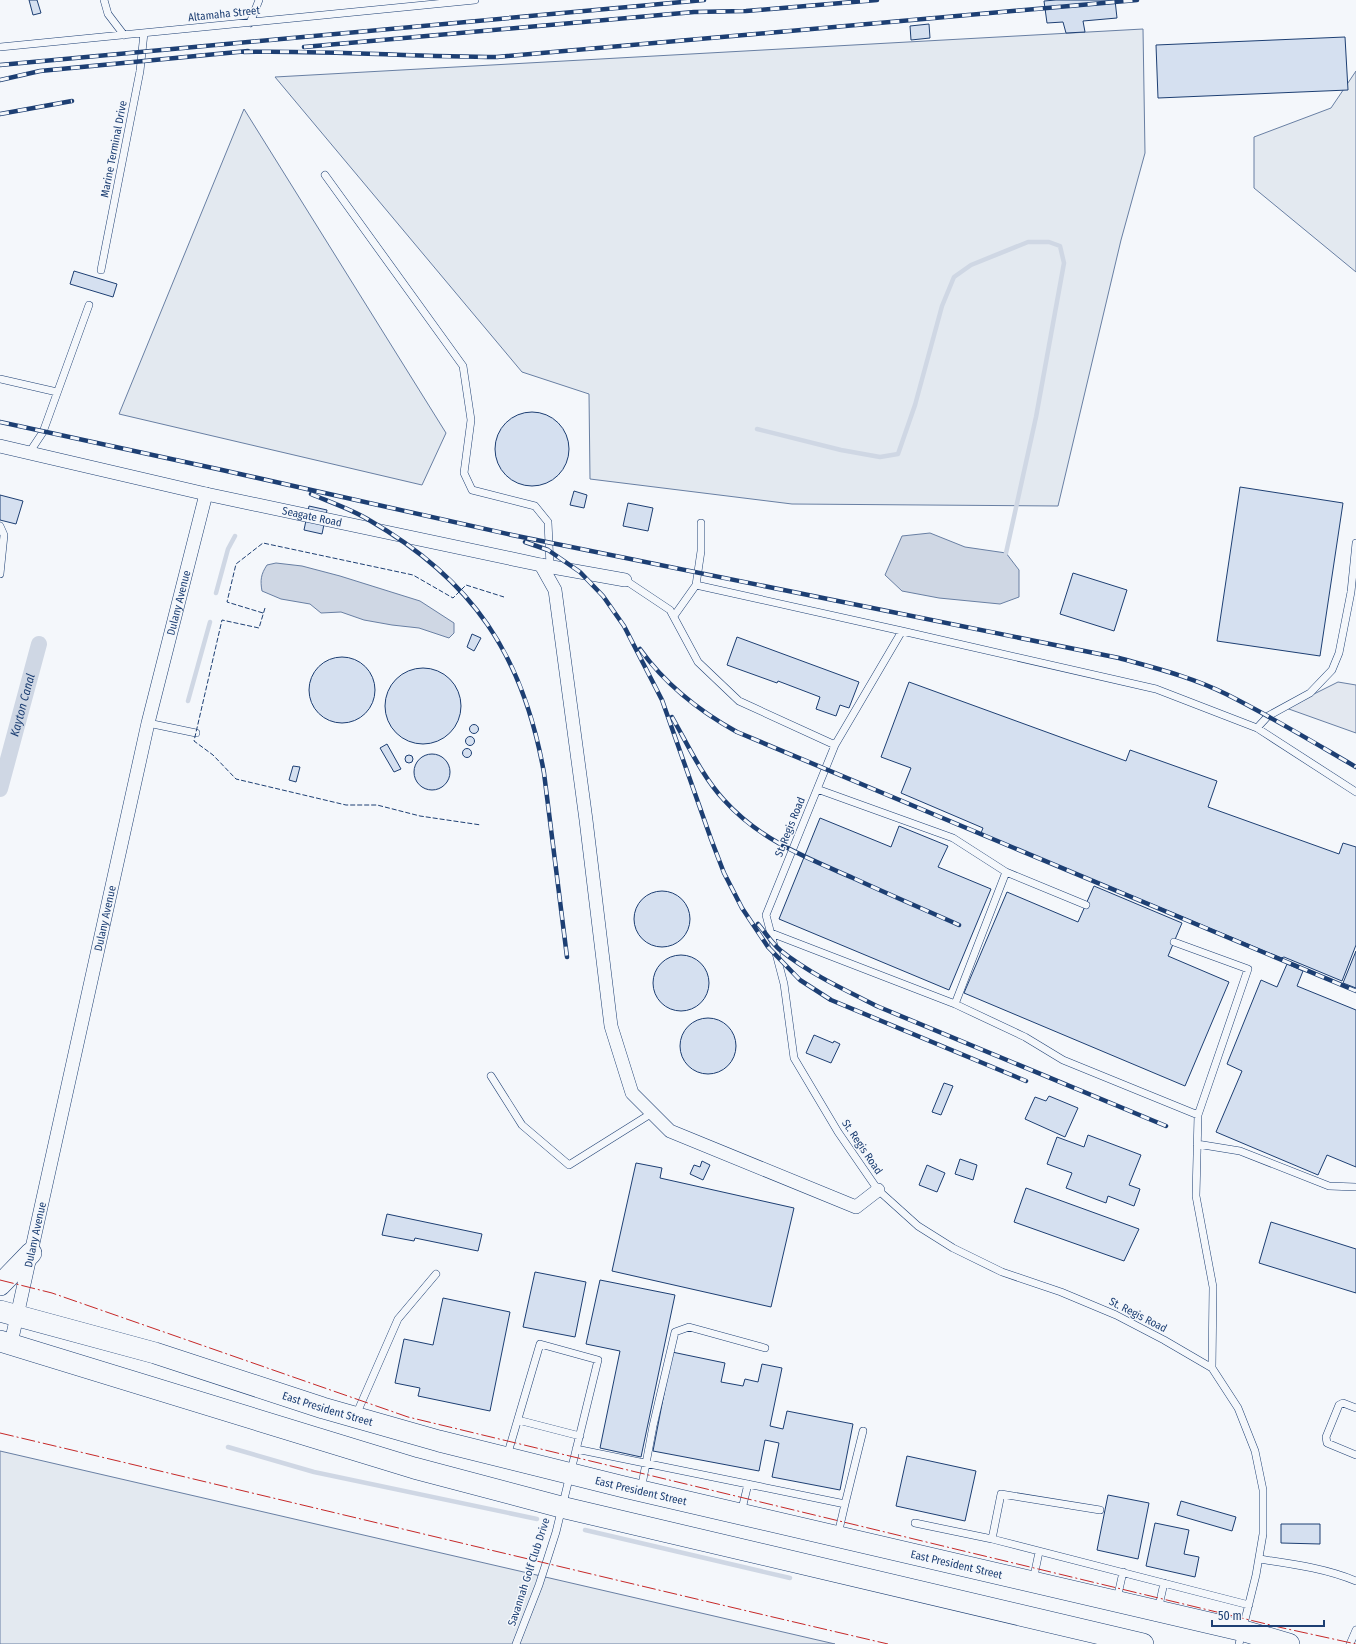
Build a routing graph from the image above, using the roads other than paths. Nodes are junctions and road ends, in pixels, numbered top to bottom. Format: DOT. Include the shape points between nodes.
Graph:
graph roads {
  1 [pos="104,0"];
  2 [pos="259,0"];
  3 [pos="475,0"];
  4 [pos="250,23"];
  5 [pos="144,33"];
  6 [pos="124,35"];
  7 [pos="0,47"];
  8 [pos="325,175"];
  9 [pos="101,270"];
  10 [pos="89,305"];
  11 [pos="0,379"];
  12 [pos="57,392"];
  13 [pos="0,446"];
  14 [pos="29,453"];
  15 [pos="206,494"];
  16 [pos="701,523"];
  17 [pos="0,526"];
  18 [pos="1356,543"];
  19 [pos="546,566"];
  20 [pos="0,574"];
  21 [pos="626,580"];
  22 [pos="696,585"];
  23 [pos="674,616"];
  24 [pos="902,631"];
  25 [pos="148,723"];
  26 [pos="1257,728"];
  27 [pos="196,733"];
  28 [pos="835,745"];
  29 [pos="817,789"];
  30 [pos="1356,792"];
  31 [pos="1006,872"];
  32 [pos="1086,905"];
  33 [pos="770,933"];
  34 [pos="1174,942"];
  35 [pos="955,1004"];
  36 [pos="491,1076"];
  37 [pos="652,1113"];
  38 [pos="1198,1115"];
  39 [pos="1197,1144"];
  40 [pos="1356,1188"];
  41 [pos="878,1190"];
  42 [pos="31,1253"];
  43 [pos="436,1274"];
  44 [pos="0,1285"];
  45 [pos="9,1313"];
  46 [pos="5,1342"];
  47 [pos="765,1348"];
  48 [pos="1212,1368"];
  49 [pos="1356,1408"];
  50 [pos="226,1411"];
  51 [pos="355,1417"];
  52 [pos="518,1420"];
  53 [pos="863,1431"];
  54 [pos="580,1436"];
  55 [pos="576,1449"];
  56 [pos="1356,1455"];
  57 [pos="506,1458"];
  58 [pos="645,1464"];
  59 [pos="570,1474"];
  60 [pos="748,1484"];
  61 [pos="641,1490"];
  62 [pos="845,1504"];
  63 [pos="561,1506"];
  64 [pos="1100,1510"];
  65 [pos="741,1514"];
  66 [pos="915,1523"];
  67 [pos="837,1536"];
  68 [pos="992,1539"];
  69 [pos="1039,1552"];
  70 [pos="1259,1559"];
  71 [pos="1123,1572"];
  72 [pos="1356,1581"];
  73 [pos="1032,1582"];
  74 [pos="1164,1583"];
  75 [pos="1116,1602"];
  76 [pos="1249,1605"];
  77 [pos="1157,1612"];
  78 [pos="1356,1630"];
  79 [pos="1241,1638"];
  80 [pos="516,1644"];
  81 [pos="1143,1644"];
  82 [pos="1289,1644"];
  83 [pos="1350,1644"];
  1 -- 6 [label="lane" via="108,14"];
  2 -- 4 [label="lane"];
  3 -- 4 [label="lane, Altamaha Street"];
  4 -- 5 [label="lane, Altamaha Street"];
  5 -- 6 [label="lane, Altamaha Street"];
  5 -- 9 [label="lane, Marine Terminal Drive" via="140,71"];
  6 -- 7 [label="lane, Altamaha Street"];
  8 -- 19 [label="lane" via="463,366 471,420 464,472 472,490 535,506 548,522"];
  10 -- 12 [label="lane"];
  11 -- 12 [label="lane"];
  12 -- 14 [label="lane" via="43,432"];
  13 -- 14 [label="street, Seagate Road"];
  14 -- 15 [label="street, Seagate Road"];
  15 -- 19 [label="street, Seagate Road"];
  15 -- 25 [label="street, Dulany Avenue"];
  16 -- 22 [label="lane" via="702,551"];
  17 -- 20 [label="lane" via="4,534"];
  18 -- 26 [label="lane" via="1351,592 1339,652 1332,670 1310,693 1268,716"];
  19 -- 21 [label="street, Seagate Road"];
  19 -- 37 [label="street" via="555,590 611,1026 632,1093"];
  21 -- 23 [label="lane" via="670,610"];
  22 -- 23 [label="lane"];
  22 -- 24 [label="lane"];
  23 -- 28 [label="lane" via="698,662 739,701"];
  24 -- 26 [label="lane" via="1156,689"];
  24 -- 28 [label="lane, St. Regis Road"];
  25 -- 27 [label="lane"];
  25 -- 42 [label="street, Dulany Avenue"];
  26 -- 30 [label="lane"];
  28 -- 29 [label="lane, St. Regis Road"];
  29 -- 31 [label="lane" via="953,838"];
  29 -- 33 [label="lane, St. Regis Road" via="766,915"];
  31 -- 32 [label="lane"];
  31 -- 35 [label="lane"];
  33 -- 35 [label="lane"];
  33 -- 41 [label="lane, St. Regis Road" via="784,984 794,1058 838,1132"];
  34 -- 38 [label="lane" via="1248,969"];
  35 -- 38 [label="lane" via="1025,1037 1063,1060"];
  36 -- 37 [label="lane" via="522,1124 569,1165"];
  37 -- 41 [label="street" via="670,1131 856,1207"];
  38 -- 39 [label="lane"];
  39 -- 40 [label="lane" via="1240,1151 1329,1186"];
  39 -- 48 [label="lane" via="1196,1196 1213,1287"];
  41 -- 48 [label="lane, St. Regis Road" via="918,1226 953,1248 1002,1272 1061,1292 1116,1315"];
  42 -- 44 [label="main road"];
  42 -- 45 [label="street, Dulany Avenue"];
  43 -- 51 [label="lane" via="398,1319"];
  45 -- 46 [label="street, Dulany Avenue"];
  45 -- 51 [label="main road, East President Street" via="155,1353"];
  46 -- 50 [label="main road"];
  47 -- 58 [label="lane" via="689,1327 675,1332"];
  48 -- 70 [label="lane, St. Regis Road" via="1238,1408 1255,1451 1263,1490 1263,1534"];
  49 -- 56 [label="lane" via="1343,1403 1338,1405 1326,1437 1327,1443"];
  50 -- 51 [label="main road" via="322,1431 344,1428"];
  50 -- 63 [label="main road" via="414,1468"];
  51 -- 57 [label="main road, East President Street"];
  52 -- 54 [label="lane"];
  52 -- 54 [label="lane, Savannah Golf Club Drive" via="540,1344 598,1360"];
  52 -- 57 [label="lane"];
  53 -- 62 [label="lane"];
  54 -- 55 [label="lane, Savannah Golf Club Drive"];
  55 -- 58 [label="lane"];
  55 -- 59 [label="lane, Savannah Golf Club Drive"];
  57 -- 59 [label="main road, East President Street"];
  58 -- 60 [label="lane"];
  58 -- 61 [label="lane"];
  59 -- 61 [label="main road, East President Street"];
  59 -- 63 [label="lane, Savannah Golf Club Drive"];
  60 -- 62 [label="lane"];
  60 -- 65 [label="lane"];
  61 -- 65 [label="main road, East President Street"];
  62 -- 67 [label="lane"];
  63 -- 80 [label="lane, Savannah Golf Club Drive" via="556,1532 541,1578"];
  63 -- 81 [label="main road"];
  64 -- 68 [label="lane" via="1001,1494"];
  65 -- 67 [label="main road, East President Street"];
  66 -- 68 [label="lane"];
  67 -- 73 [label="main road, East President Street"];
  68 -- 69 [label="lane"];
  69 -- 71 [label="lane"];
  69 -- 73 [label="lane"];
  70 -- 72 [label="lane" via="1339,1574"];
  70 -- 76 [label="lane, St. Regis Road"];
  71 -- 74 [label="lane"];
  71 -- 75 [label="lane"];
  73 -- 75 [label="main road, East President Street"];
  74 -- 76 [label="lane"];
  74 -- 77 [label="lane"];
  75 -- 77 [label="main road, East President Street"];
  76 -- 79 [label="lane, St. Regis Road"];
  77 -- 79 [label="main road, East President Street"];
  78 -- 83 [label="lane"];
  79 -- 82 [label="main road, East President Street"];
}
